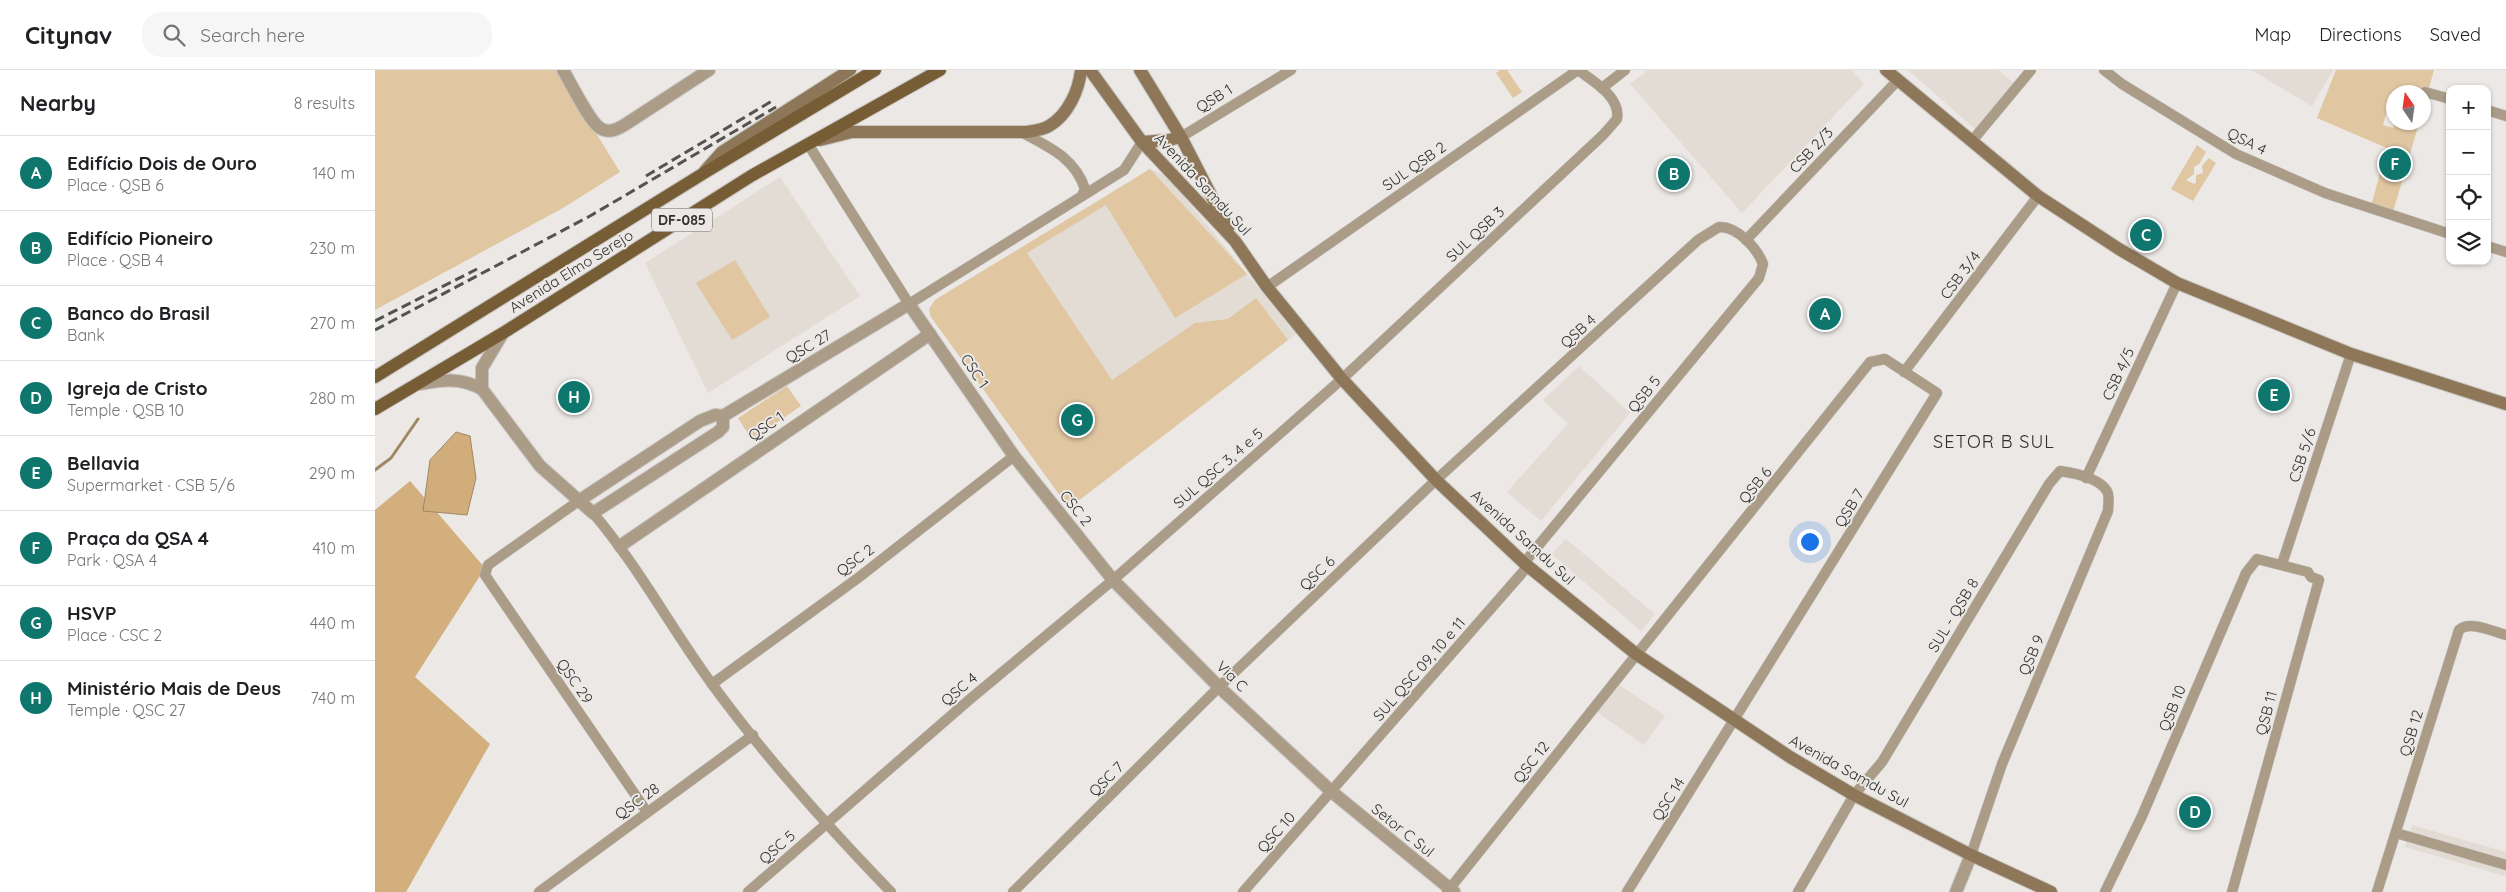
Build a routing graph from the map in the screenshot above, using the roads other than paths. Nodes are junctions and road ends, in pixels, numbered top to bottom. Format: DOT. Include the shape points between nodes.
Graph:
graph roads {
  1 [pos="563,70"];
  2 [pos="709,70"];
  3 [pos="850,70"];
  4 [pos="875,70"];
  5 [pos="940,70"];
  6 [pos="1081,70"];
  7 [pos="1091,70"];
  8 [pos="1140,70"];
  9 [pos="1291,70"];
  10 [pos="1579,70"];
  11 [pos="1625,70"];
  12 [pos="1886,70"];
  13 [pos="2031,70"];
  14 [pos="2104,70"];
  15 [pos="1898,80"];
  16 [pos="1602,88"];
  17 [pos="2431,94"];
  18 [pos="2446,98"];
  19 [pos="2491,111"];
  20 [pos="2506,116"];
  21 [pos="1021,132"];
  22 [pos="1181,137"];
  23 [pos="1972,141"];
  24 [pos="1141,142"];
  25 [pos="808,144"];
  26 [pos="703,173"];
  27 [pos="1082,196"];
  28 [pos="2039,196"];
  29 [pos="2446,233"];
  30 [pos="1746,240"];
  31 [pos="1235,241"];
  32 [pos="2491,247"];
  33 [pos="2506,252"];
  34 [pos="2177,283"];
  35 [pos="1267,287"];
  36 [pos="909,304"];
  37 [pos="503,333"];
  38 [pos="930,334"];
  39 [pos="2351,354"];
  40 [pos="1905,372"];
  41 [pos="375,377"];
  42 [pos="1342,379"];
  43 [pos="419,384"];
  44 [pos="482,389"];
  45 [pos="2506,404"];
  46 [pos="375,409"];
  47 [pos="723,416"];
  48 [pos="1014,456"];
  49 [pos="2086,478"];
  50 [pos="1436,480"];
  51 [pos="580,500"];
  52 [pos="593,513"];
  53 [pos="620,546"];
  54 [pos="2282,564"];
  55 [pos="1526,565"];
  56 [pos="1113,580"];
  57 [pos="2506,635"];
  58 [pos="1635,654"];
  59 [pos="712,684"];
  60 [pos="1219,687"];
  61 [pos="1734,722"];
  62 [pos="753,735"];
  63 [pos="1332,792"];
  64 [pos="1854,795"];
  65 [pos="647,812"];
  66 [pos="826,824"];
  67 [pos="2396,833"];
  68 [pos="1971,855"];
  69 [pos="2506,865"];
  70 [pos="1450,891"];
  71 [pos="539,892"];
  72 [pos="748,892"];
  73 [pos="891,892"];
  74 [pos="1013,892"];
  75 [pos="1243,892"];
  76 [pos="1627,892"];
  77 [pos="1798,892"];
  78 [pos="1956,892"];
  79 [pos="2051,892"];
  80 [pos="2105,892"];
  81 [pos="2232,892"];
  82 [pos="2377,892"];
  1 -- 2 [label="street" via="591,118 599,128 609,131 617,130"];
  3 -- 26 [label="main road" via="722,152"];
  4 -- 26 [label="main road, Avenida Elmo Serejo / DF-085"];
  5 -- 25 [label="main road, Avenida Elmo Serejo / DF-085"];
  6 -- 21 [label="main road" via="1079,87 1064,112 1049,126"];
  7 -- 24 [label="main road, Avenida Samdu Sul"];
  8 -- 22 [label="main road"];
  9 -- 22 [label="street, QSB 1"];
  10 -- 16 [label="street"];
  10 -- 35 [label="street, SUL QSB 2"];
  11 -- 16 [label="street"];
  12 -- 15 [label="main road"];
  13 -- 23 [label="street"];
  14 -- 29 [label="street, QSA 4" via="2235,154 2325,193"];
  15 -- 23 [label="main road"];
  15 -- 30 [label="street, CSB 2/3"];
  16 -- 42 [label="street, SUL QSB 3" via="1616,105 1618,113 1617,119 1603,135"];
  17 -- 18 [label="street"];
  19 -- 20 [label="street"];
  21 -- 25 [label="main road" via="852,132"];
  21 -- 27 [label="street" via="1061,153 1083,184"];
  22 -- 24 [label="main road"];
  22 -- 31 [label="main road"];
  23 -- 28 [label="main road"];
  24 -- 27 [label="street" via="1124,170"];
  24 -- 31 [label="main road, Avenida Samdu Sul"];
  25 -- 36 [label="street"];
  25 -- 37 [label="main road, Avenida Elmo Serejo / DF-085" via="751,176"];
  26 -- 41 [label="main road, Avenida Elmo Serejo / DF-085"];
  27 -- 36 [label="street"];
  28 -- 34 [label="main road"];
  28 -- 40 [label="street, CSB 3/4"];
  30 -- 50 [label="street, QSB 4" via="1724,226 1711,230 1698,240"];
  30 -- 55 [label="street, QSB 5" via="1763,264 1759,278"];
  31 -- 35 [label="main road, Avenida Samdu Sul"];
  32 -- 33 [label="street"];
  34 -- 39 [label="main road"];
  34 -- 49 [label="street, CSB 4/5"];
  35 -- 42 [label="main road, Avenida Samdu Sul"];
  36 -- 38 [label="street, CSC 1"];
  36 -- 47 [label="street, QSC 27"];
  37 -- 43 [label="main road, Avenida Elmo Serejo / DF-085"];
  37 -- 44 [label="street" via="482,368"];
  38 -- 48 [label="street, CSC 1"];
  38 -- 53 [label="street, QSC 1"];
  39 -- 45 [label="main road"];
  39 -- 54 [label="street, CSB 5/6"];
  40 -- 58 [label="street, QSB 6" via="1885,359 1870,362"];
  40 -- 61 [label="street, QSB 7" via="1937,393"];
  42 -- 50 [label="main road, Avenida Samdu Sul"];
  42 -- 56 [label="street, SUL QSC 3, 4 e 5"];
  43 -- 44 [label="street" via="459,380"];
  43 -- 46 [label="main road, Avenida Elmo Serejo / DF-085"];
  44 -- 51 [label="street" via="540,466"];
  47 -- 51 [label="street, QSC 27" via="708,416 700,420"];
  47 -- 52 [label="street" via="723,427 710,438"];
  48 -- 56 [label="street, CSC 2"];
  48 -- 59 [label="street, QSC 2" via="858,578"];
  49 -- 64 [label="street, SUL - QSB 8" via="2060,471 2054,476 1882,762"];
  49 -- 68 [label="street, QSB 9" via="2108,493 2108,511 2002,764"];
  50 -- 55 [label="main road, Avenida Samdu Sul"];
  50 -- 60 [label="street, QSC 6"];
  51 -- 52 [label="street"];
  51 -- 65 [label="street, QSC 29" via="488,565 485,575"];
  52 -- 53 [label="street"];
  53 -- 59 [label="street"];
  54 -- 80 [label="street, QSB 10" via="2257,559 2246,573 2142,816"];
  54 -- 81 [label="street, QSB 11" via="2308,572 2319,580"];
  55 -- 58 [label="main road, Avenida Samdu Sul"];
  55 -- 63 [label="street, SUL QSC 09, 10 e 11"];
  56 -- 60 [label="street, Via C"];
  56 -- 66 [label="street, QSC 4"];
  57 -- 67 [label="street, QSB 12" via="2473,626 2459,630"];
  58 -- 61 [label="main road, Avenida Samdu Sul"];
  58 -- 70 [label="street, QSC 12"];
  59 -- 62 [label="street"];
  60 -- 63 [label="street, Via C"];
  60 -- 74 [label="street, QSC 7"];
  61 -- 64 [label="main road, Avenida Samdu Sul"];
  61 -- 76 [label="street, QSC 14"];
  62 -- 65 [label="street, QSC 28"];
  62 -- 66 [label="street"];
  63 -- 70 [label="street, Setor C Sul"];
  63 -- 75 [label="street, QSC 10"];
  64 -- 68 [label="main road, Avenida Samdu Sul"];
  64 -- 77 [label="street"];
  65 -- 71 [label="street, QSC 28"];
  66 -- 72 [label="street, QSC 5"];
  66 -- 73 [label="street"];
  67 -- 69 [label="street"];
  67 -- 82 [label="street, QSB 12"];
  68 -- 78 [label="street"];
  68 -- 79 [label="main road, Avenida Samdu Sul"];
}
